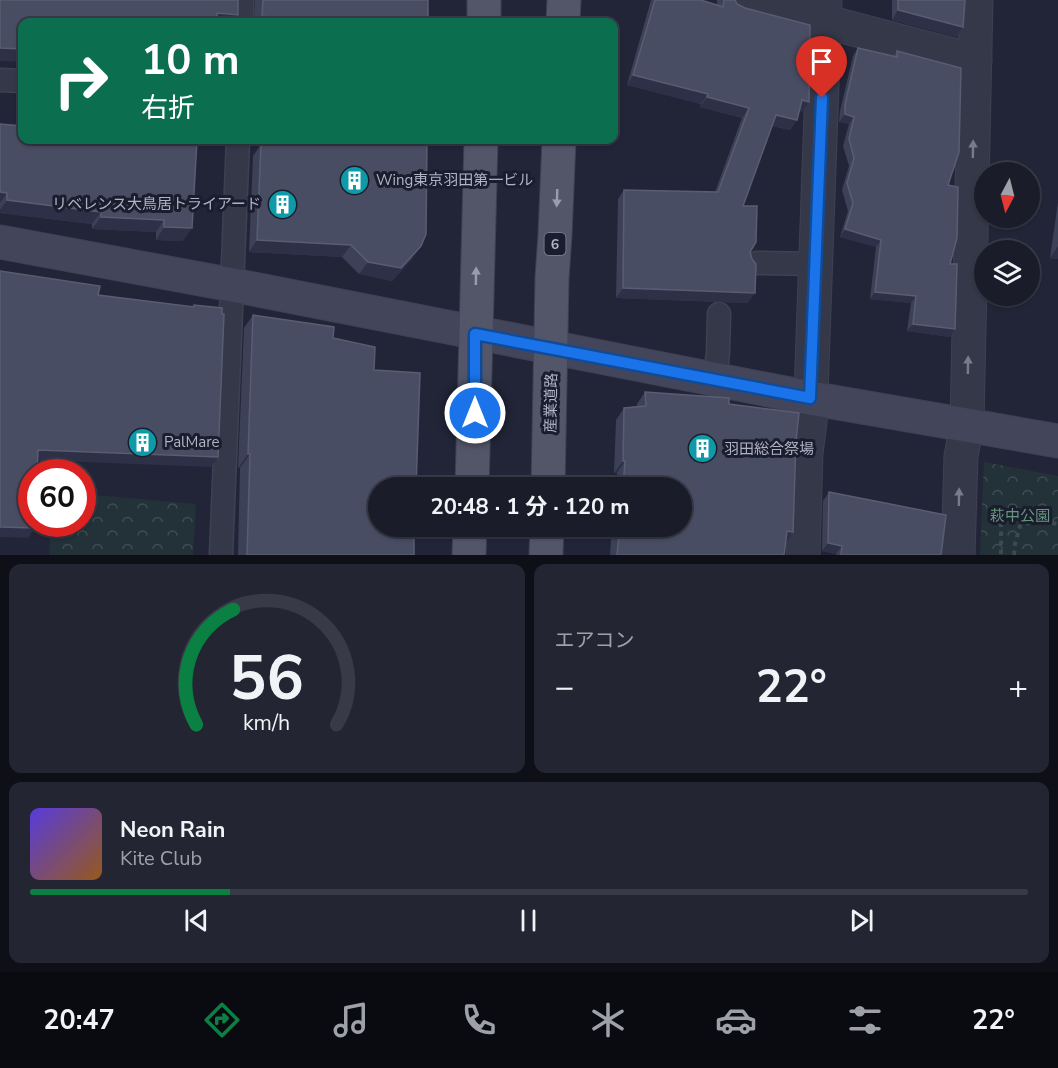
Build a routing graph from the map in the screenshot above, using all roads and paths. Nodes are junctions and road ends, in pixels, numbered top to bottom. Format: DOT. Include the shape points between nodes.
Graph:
graph roads {
  1 [pos="243,0"];
  2 [pos="484,0"];
  3 [pos="564,0"];
  4 [pos="743,0"];
  5 [pos="976,0"];
  6 [pos="825,11"];
  7 [pos="242,18"];
  8 [pos="484,18"];
  9 [pos="563,18"];
  10 [pos="975,61"];
  11 [pos="0,80"];
  12 [pos="18,81"];
  13 [pos="238,144"];
  14 [pos="481,144"];
  15 [pos="559,144"];
  16 [pos="0,242"];
  17 [pos="757,262"];
  18 [pos="816,264"];
  19 [pos="233,285"];
  20 [pos="719,314"];
  21 [pos="475,334"];
  22 [pos="552,348"];
  23 [pos="715,380"];
  24 [pos="810,398"];
  25 [pos="967,424"];
  26 [pos="1058,441"];
  27 [pos="472,477"];
  28 [pos="548,477"];
  29 [pos="1058,524"];
  30 [pos="470,537"];
  31 [pos="547,537"];
  32 [pos="221,555"];
  33 [pos="469,555"];
  34 [pos="546,555"];
  35 [pos="803,555"];
  36 [pos="958,555"];
  37 [pos="1014,555"];
  1 -- 7 [label="lane"];
  2 -- 8 [label="main road"];
  3 -- 9 [label="main road"];
  4 -- 6 [label="street"];
  5 -- 10 [label="street"];
  6 -- 10 [label="street"];
  6 -- 18 [label="street"];
  25 -- 10 [label="street, one-way"];
  11 -- 12 [label="lane"];
  13 -- 19 [label="lane"];
  21 -- 14 [label="main road, one-way"];
  15 -- 22 [label="main road, 産業道路 / 6, one-way"];
  16 -- 19 [label="street"];
  17 -- 18 [label="lane"];
  18 -- 24 [label="street"];
  19 -- 21 [label="street"];
  19 -- 32 [label="lane"];
  20 -- 23 [label="lane"];
  21 -- 22 [label="street"];
  21 -- 27 [label="main road"];
  22 -- 23 [label="street"];
  22 -- 28 [label="main road, 産業道路 / 6"];
  23 -- 24 [label="street"];
  24 -- 25 [label="street"];
  24 -- 35 [label="street"];
  25 -- 26 [label="street"];
  36 -- 25 [label="street, one-way" via="960,456"];
  29 -- 37 [label="path" via="1037,520 1020,526"];
  30 -- 33 [label="main road"];
  31 -- 34 [label="main road"];
}
